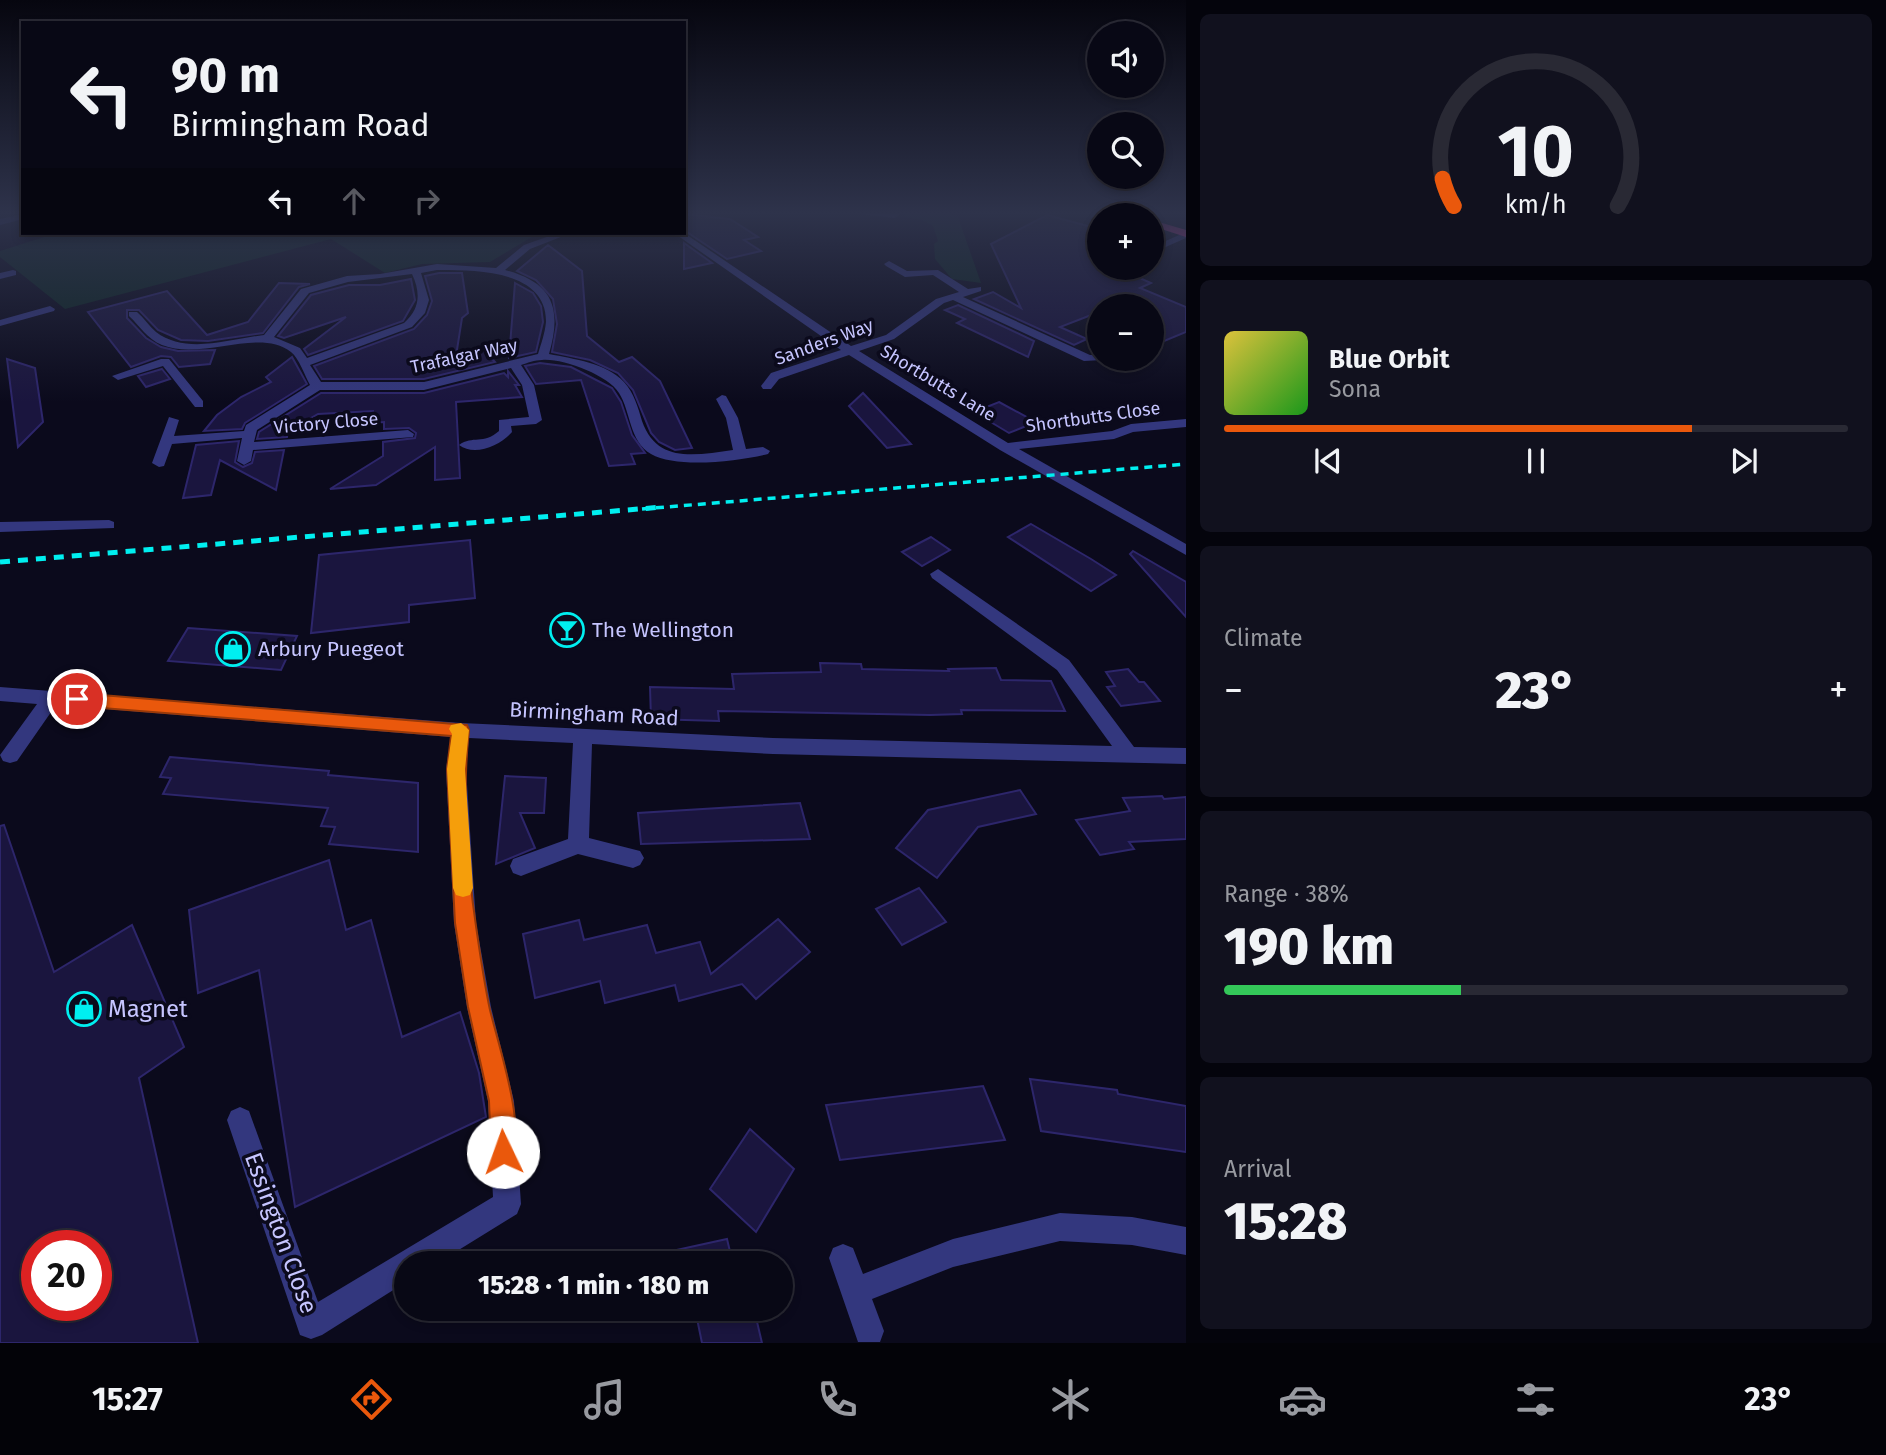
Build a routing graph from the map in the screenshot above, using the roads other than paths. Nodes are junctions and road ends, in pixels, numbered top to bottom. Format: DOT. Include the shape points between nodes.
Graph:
graph roads {
  1 [pos="365,277"];
  2 [pos="419,277"];
  3 [pos="514,277"];
  4 [pos="742,277"];
  5 [pos="941,277"];
  6 [pos="963,291"];
  7 [pos="50,309"];
  8 [pos="142,316"];
  9 [pos="0,323"];
  10 [pos="267,338"];
  11 [pos="183,345"];
  12 [pos="850,352"];
  13 [pos="543,356"];
  14 [pos="1087,358"];
  15 [pos="165,362"];
  16 [pos="304,363"];
  17 [pos="515,365"];
  18 [pos="118,376"];
  19 [pos="317,386"];
  20 [pos="767,386"];
  21 [pos="722,399"];
  22 [pos="200,404"];
  23 [pos="173,420"];
  24 [pos="1186,423"];
  25 [pos="408,434"];
  26 [pos="248,441"];
  27 [pos="166,442"];
  28 [pos="466,445"];
  29 [pos="1005,447"];
  30 [pos="763,452"];
  31 [pos="740,453"];
  32 [pos="244,461"];
  33 [pos="159,463"];
  34 [pos="110,526"];
  35 [pos="0,527"];
  36 [pos="1186,550"];
  37 [pos="938,575"];
  38 [pos="0,694"];
  39 [pos="52,697"];
  40 [pos="461,730"];
  41 [pos="583,736"];
  42 [pos="10,755"];
  43 [pos="1129,755"];
  44 [pos="1186,756"];
  45 [pos="578,845"];
  46 [pos="633,858"];
  47 [pos="521,866"];
  48 [pos="240,1120"];
  49 [pos="1186,1241"];
  50 [pos="428,1251"];
  51 [pos="843,1258"];
  52 [pos="394,1272"];
  53 [pos="856,1291"];
  54 [pos="869,1331"];
  1 -- 10 [label="street, Trafalgar Way" via="306,291"];
  2 -- 16 [label="street" via="425,301 420,316 408,325"];
  3 -- 13 [label="street, Trafalgar Way" via="532,287 548,307 551,318"];
  4 -- 12 [label="street, Shortbutts Lane"];
  5 -- 6 [label="street"];
  6 -- 12 [label="street, Sanders Way" via="890,337"];
  6 -- 14 [label="street"];
  7 -- 9 [label="street"];
  8 -- 11 [label="street" via="153,335"];
  10 -- 11 [label="street"];
  10 -- 16 [label="street" via="296,350"];
  11 -- 15 [label="street"];
  12 -- 20 [label="street, Sanders Way" via="775,376"];
  12 -- 29 [label="street, Shortbutts Lane"];
  13 -- 17 [label="street, Trafalgar Way"];
  13 -- 31 [label="street" via="600,372 618,382 642,437 655,451 676,457"];
  15 -- 18 [label="street"];
  15 -- 22 [label="street"];
  16 -- 19 [label="street"];
  17 -- 19 [label="street, Trafalgar Way" via="424,386"];
  17 -- 28 [label="street" via="528,385 536,420 504,423 506,432 493,443"];
  19 -- 26 [label="street, Victory Close" via="251,428"];
  21 -- 31 [label="street"];
  23 -- 27 [label="street"];
  24 -- 29 [label="street, Shortbutts Close"];
  25 -- 26 [label="street, Victory Close"];
  26 -- 27 [label="street"];
  26 -- 32 [label="street, Victory Close"];
  27 -- 33 [label="street"];
  29 -- 36 [label="street, Shortbutts Lane"];
  30 -- 31 [label="street"];
  34 -- 35 [label="street"];
  37 -- 43 [label="street" via="1063,665"];
  38 -- 39 [label="street, Birmingham Road"];
  39 -- 40 [label="street, Birmingham Road"];
  39 -- 42 [label="street"];
  40 -- 41 [label="street, Birmingham Road"];
  40 -- 50 [label="street, Essington Close" via="456,769 466,923 501,1101 506,1203"];
  41 -- 43 [label="street, Birmingham Road" via="773,747"];
  41 -- 45 [label="street"];
  43 -- 44 [label="street, Birmingham Road"];
  45 -- 46 [label="street"];
  45 -- 47 [label="street"];
  48 -- 52 [label="street, Essington Close" via="311,1324"];
  49 -- 53 [label="street" via="1132,1231 1060,1227 953,1253"];
  51 -- 53 [label="street"];
  53 -- 54 [label="street"];
}
